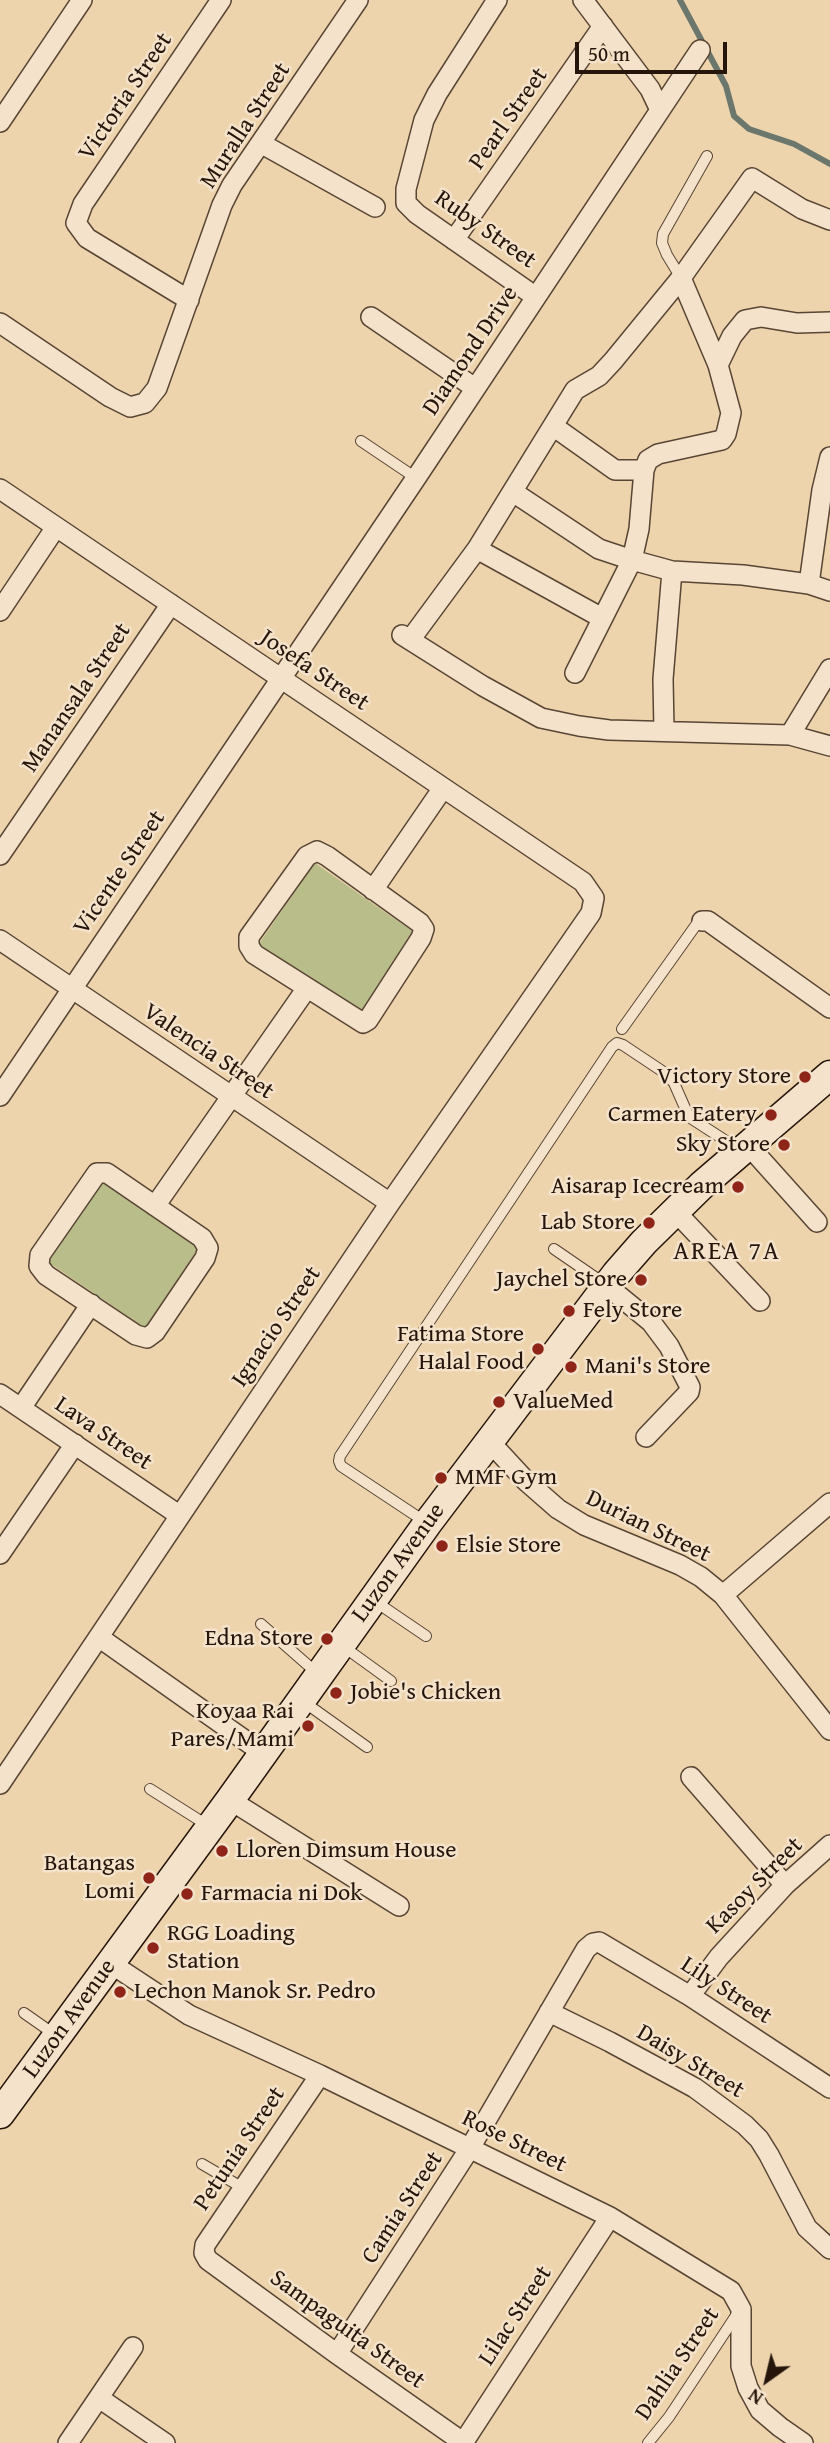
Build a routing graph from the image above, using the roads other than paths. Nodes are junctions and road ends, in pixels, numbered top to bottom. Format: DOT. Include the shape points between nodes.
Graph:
graph roads {
  1 [pos="82,0"];
  2 [pos="221,0"];
  3 [pos="358,0"];
  4 [pos="497,0"];
  5 [pos="583,0"];
  6 [pos="603,26"];
  7 [pos="700,50"];
  8 [pos="660,110"];
  9 [pos="0,122"];
  10 [pos="262,144"];
  11 [pos="707,156"];
  12 [pos="376,207"];
  13 [pos="830,220"];
  14 [pos="454,240"];
  15 [pos="681,278"];
  16 [pos="536,297"];
  17 [pos="189,300"];
  18 [pos="371,317"];
  19 [pos="830,322"];
  20 [pos="0,323"];
  21 [pos="718,366"];
  22 [pos="475,388"];
  23 [pos="553,426"];
  24 [pos="361,440"];
  25 [pos="830,457"];
  26 [pos="644,470"];
  27 [pos="416,478"];
  28 [pos="0,489"];
  29 [pos="513,492"];
  30 [pos="56,527"];
  31 [pos="477,549"];
  32 [pos="632,560"];
  33 [pos="672,571"];
  34 [pos="809,584"];
  35 [pos="830,591"];
  36 [pos="171,604"];
  37 [pos="0,611"];
  38 [pos="601,618"];
  39 [pos="830,669"];
  40 [pos="575,673"];
  41 [pos="281,678"];
  42 [pos="664,730"];
  43 [pos="790,735"];
  44 [pos="830,746"];
  45 [pos="443,788"];
  46 [pos="0,855"];
  47 [pos="373,890"];
  48 [pos="594,898"];
  49 [pos="702,921"];
  50 [pos="0,940"];
  51 [pos="307,988"];
  52 [pos="72,989"];
  53 [pos="830,1008"];
  54 [pos="622,1029"];
  55 [pos="827,1083"];
  56 [pos="1,1094"];
  57 [pos="232,1097"];
  58 [pos="745,1148"];
  59 [pos="390,1203"];
  60 [pos="155,1206"];
  61 [pos="674,1211"];
  62 [pos="817,1222"];
  63 [pos="554,1249"];
  64 [pos="607,1286"];
  65 [pos="760,1301"];
  66 [pos="90,1304"];
  67 [pos="0,1394"];
  68 [pos="21,1408"];
  69 [pos="646,1437"];
  70 [pos="489,1441"];
  71 [pos="75,1444"];
  72 [pos="830,1503"];
  73 [pos="180,1515"];
  74 [pos="427,1524"];
  75 [pos="0,1554"];
  76 [pos="723,1595"];
  77 [pos="373,1600"];
  78 [pos="261,1624"];
  79 [pos="426,1636"];
  80 [pos="100,1638"];
  81 [pos="340,1645"];
  82 [pos="319,1674"];
  83 [pos="391,1681"];
  84 [pos="301,1700"];
  85 [pos="830,1730"];
  86 [pos="367,1747"];
  87 [pos="263,1753"];
  88 [pos="691,1777"];
  89 [pos="0,1784"];
  90 [pos="150,1789"];
  91 [pos="230,1800"];
  92 [pos="210,1827"];
  93 [pos="830,1845"];
  94 [pos="785,1885"];
  95 [pos="399,1906"];
  96 [pos="593,1943"];
  97 [pos="110,1963"];
  98 [pos="690,1996"];
  99 [pos="549,2012"];
  100 [pos="24,2013"];
  101 [pos="58,2036"];
  102 [pos="320,2075"];
  103 [pos="830,2088"];
  104 [pos="0,2114"];
  105 [pos="470,2148"];
  106 [pos="202,2164"];
  107 [pos="243,2188"];
  108 [pos="610,2217"];
  109 [pos="830,2249"];
  110 [pos="204,2253"];
  111 [pos="741,2309"];
  112 [pos="133,2347"];
  113 [pos="337,2354"];
  114 [pos="99,2398"];
  115 [pos="68,2443"];
  116 [pos="165,2443"];
  117 [pos="464,2443"];
  118 [pos="648,2443"];
  119 [pos="803,2443"];
  1 -- 9 [label="street"];
  2 -- 17 [label="street, Victoria Street" via="83,204 76,223 87,238"];
  3 -- 10 [label="street, Muralla Street"];
  4 -- 14 [label="street, Ruby Street" via="424,120 406,189 406,203"];
  5 -- 6 [label="street"];
  6 -- 8 [label="street" via="650,89"];
  6 -- 14 [label="street, Pearl Street"];
  7 -- 8 [label="street, Diamond Drive"];
  8 -- 16 [label="street, Diamond Drive"];
  10 -- 12 [label="street"];
  10 -- 17 [label="street, Muralla Street" via="222,205"];
  11 -- 15 [label="lane" via="663,234 667,255"];
  13 -- 15 [label="street" via="802,209 752,177"];
  14 -- 16 [label="street, Ruby Street"];
  15 -- 21 [label="street"];
  15 -- 23 [label="street" via="599,376 575,390"];
  16 -- 22 [label="street, Diamond Drive"];
  17 -- 20 [label="street, Muralla Street" via="157,388 145,403 130,407"];
  18 -- 22 [label="street"];
  19 -- 21 [label="street" via="745,320"];
  21 -- 26 [label="street" via="731,413 722,440 658,454 648,460"];
  22 -- 27 [label="street, Diamond Drive"];
  23 -- 26 [label="street" via="615,470"];
  23 -- 29 [label="street"];
  24 -- 27 [label="lane"];
  25 -- 34 [label="street"];
  26 -- 32 [label="street"];
  27 -- 41 [label="street, Diamond Drive"];
  28 -- 30 [label="street, Josefa Street"];
  29 -- 31 [label="street"];
  29 -- 32 [label="street" via="599,549"];
  30 -- 36 [label="street, Josefa Street"];
  30 -- 37 [label="street"];
  31 -- 38 [label="street"];
  31 -- 42 [label="street" via="406,637 541,718 609,730"];
  32 -- 33 [label="street"];
  32 -- 38 [label="street"];
  33 -- 34 [label="street"];
  33 -- 42 [label="street" via="663,679"];
  34 -- 35 [label="street"];
  36 -- 41 [label="street, Josefa Street"];
  36 -- 46 [label="street, Manansala Street"];
  38 -- 40 [label="street"];
  39 -- 43 [label="street"];
  41 -- 45 [label="street, Josefa Street"];
  41 -- 52 [label="street, Vicente Street"];
  42 -- 43 [label="street"];
  43 -- 44 [label="street"];
  45 -- 47 [label="street"];
  45 -- 48 [label="street, Josefa Street" via="583,882"];
  47 -- 51 [label="street" via="424,929 368,1020 357,1021"];
  47 -- 51 [label="street" via="317,851 307,856 248,937 254,954"];
  48 -- 59 [label="street, Ignacio Street" via="591,913"];
  49 -- 53 [label="street" via="708,920"];
  49 -- 54 [label="lane"];
  50 -- 52 [label="street, Valencia Street"];
  51 -- 57 [label="street"];
  52 -- 56 [label="street, Vicente Street"];
  52 -- 57 [label="street, Valencia Street"];
  55 -- 58 [label="main road, Luzon Avenue"];
  57 -- 59 [label="street, Valencia Street"];
  57 -- 60 [label="street"];
  58 -- 61 [label="main road, Luzon Avenue"];
  58 -- 62 [label="street"];
  58 -- 74 [label="lane" via="689,1117 666,1073 623,1045 612,1047 340,1456 341,1466"];
  59 -- 73 [label="street, Ignacio Street"];
  60 -- 66 [label="street" via="107,1173 97,1173 40,1255 39,1266 46,1275"];
  60 -- 66 [label="street" via="202,1238 208,1248 205,1258 147,1338"];
  61 -- 64 [label="main road, Luzon Avenue"];
  61 -- 65 [label="street"];
  63 -- 64 [label="lane"];
  64 -- 69 [label="street" via="651,1322 690,1387"];
  64 -- 70 [label="main road, Luzon Avenue"];
  66 -- 68 [label="street"];
  67 -- 68 [label="street, Lava Street"];
  68 -- 71 [label="street, Lava Street"];
  70 -- 74 [label="main road, Luzon Avenue"];
  70 -- 76 [label="street, Durian Street" via="558,1509 584,1525 680,1565"];
  71 -- 73 [label="street, Lava Street"];
  71 -- 75 [label="street"];
  72 -- 76 [label="street"];
  73 -- 80 [label="street, Ignacio Street"];
  74 -- 77 [label="main road, Luzon Avenue"];
  76 -- 85 [label="street, Durian Street"];
  77 -- 79 [label="lane"];
  77 -- 81 [label="main road, Luzon Avenue"];
  78 -- 82 [label="lane"];
  80 -- 87 [label="street"];
  80 -- 89 [label="street, Ignacio Street"];
  81 -- 82 [label="main road, Luzon Avenue"];
  81 -- 83 [label="lane"];
  82 -- 84 [label="main road, Luzon Avenue"];
  84 -- 86 [label="lane"];
  84 -- 87 [label="main road, Luzon Avenue"];
  87 -- 91 [label="main road, Luzon Avenue"];
  88 -- 94 [label="street"];
  90 -- 92 [label="lane"];
  91 -- 92 [label="main road, Luzon Avenue"];
  91 -- 95 [label="street"];
  92 -- 97 [label="main road, Luzon Avenue"];
  93 -- 94 [label="street, Kasoy Street"];
  94 -- 98 [label="street, Kasoy Street"];
  96 -- 98 [label="street, Lily Street" via="599,1942"];
  96 -- 99 [label="street, Camia Street"];
  97 -- 101 [label="main road, Luzon Avenue"];
  97 -- 102 [label="street, Rose Street" via="189,2015"];
  98 -- 103 [label="street, Lily Street"];
  99 -- 105 [label="street, Camia Street"];
  99 -- 109 [label="street, Daisy Street" via="695,2088 745,2125 764,2147 807,2228"];
  100 -- 101 [label="lane"];
  101 -- 104 [label="main road, Luzon Avenue"];
  102 -- 105 [label="street, Rose Street"];
  102 -- 107 [label="street, Petunia Street"];
  105 -- 108 [label="street, Rose Street"];
  105 -- 113 [label="street, Camia Street"];
  106 -- 107 [label="lane"];
  107 -- 110 [label="street, Petunia Street"];
  108 -- 111 [label="street, Rose Street" via="731,2291"];
  108 -- 117 [label="street, Lilac Street"];
  110 -- 113 [label="street, Sampaguita Street"];
  111 -- 118 [label="lane, Dahlia Street"];
  111 -- 119 [label="street" via="741,2366 747,2388 760,2410"];
  112 -- 114 [label="street"];
  113 -- 117 [label="street, Sampaguita Street"];
  114 -- 115 [label="street"];
  114 -- 116 [label="street"];
}
